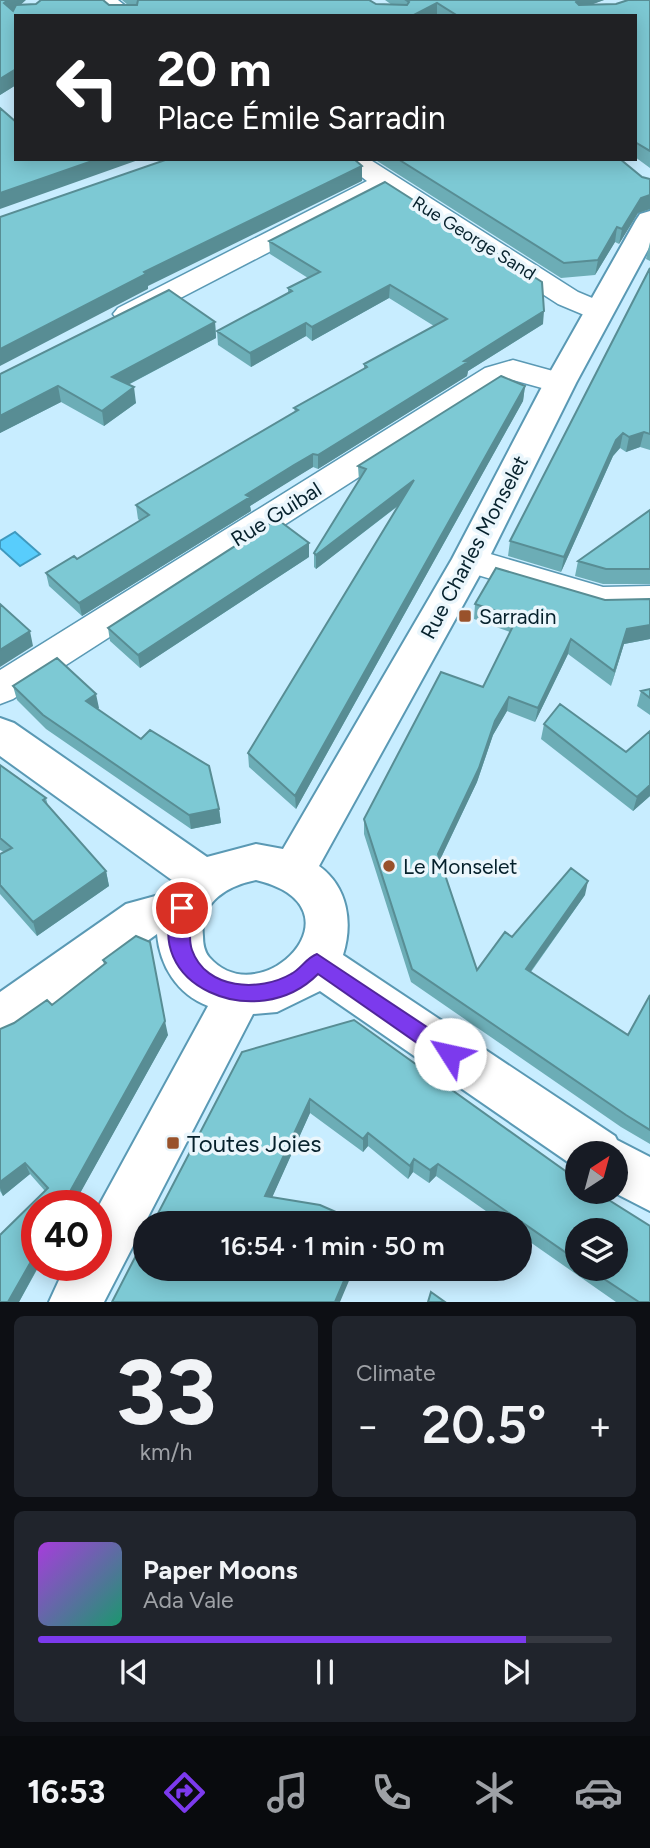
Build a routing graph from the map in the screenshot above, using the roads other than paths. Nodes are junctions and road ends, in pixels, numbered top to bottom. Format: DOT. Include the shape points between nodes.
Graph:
graph roads {
  1 [pos="103,0"];
  2 [pos="124,14"];
  3 [pos="354,161"];
  4 [pos="385,182"];
  5 [pos="650,220"];
  6 [pos="599,311"];
  7 [pos="99,328"];
  8 [pos="560,383"];
  9 [pos="470,560"];
  10 [pos="650,599"];
  11 [pos="0,690"];
  12 [pos="0,734"];
  13 [pos="293,871"];
  14 [pos="193,894"];
  15 [pos="317,963"];
  16 [pos="239,994"];
  17 [pos="0,1019"];
  18 [pos="579,1141"];
  19 [pos="628,1172"];
  20 [pos="650,1186"];
  21 [pos="112,1234"];
  22 [pos="87,1281"];
  23 [pos="76,1302"];
  1 -- 2 [label="street"];
  3 -- 4 [label="street, Rue George Sand"];
  4 -- 6 [label="street, Rue George Sand" via="568,298"];
  4 -- 7 [label="street"];
  5 -- 6 [label="main road, Rue Charles Monselet"];
  6 -- 8 [label="main road, Rue Charles Monselet"];
  8 -- 9 [label="main road, Rue Charles Monselet"];
  8 -- 11 [label="street, Rue Guibal" via="513,370 496,375"];
  9 -- 10 [label="street" via="603,600"];
  9 -- 13 [label="main road, Rue Charles Monselet"];
  12 -- 14 [label="main road"];
  13 -- 14 [label="main road" via="271,863 248,862 225,868"];
  13 -- 15 [label="main road" via="317,891 327,913 328,937"];
  14 -- 16 [label="main road" via="178,939 188,963 212,985"];
  14 -- 17 [label="main road" via="142,918"];
  15 -- 16 [label="main road" via="278,990"];
  15 -- 18 [label="main road"];
  16 -- 21 [label="main road"];
  19 -- 20 [label="main road"];
  22 -- 23 [label="main road"];
}
